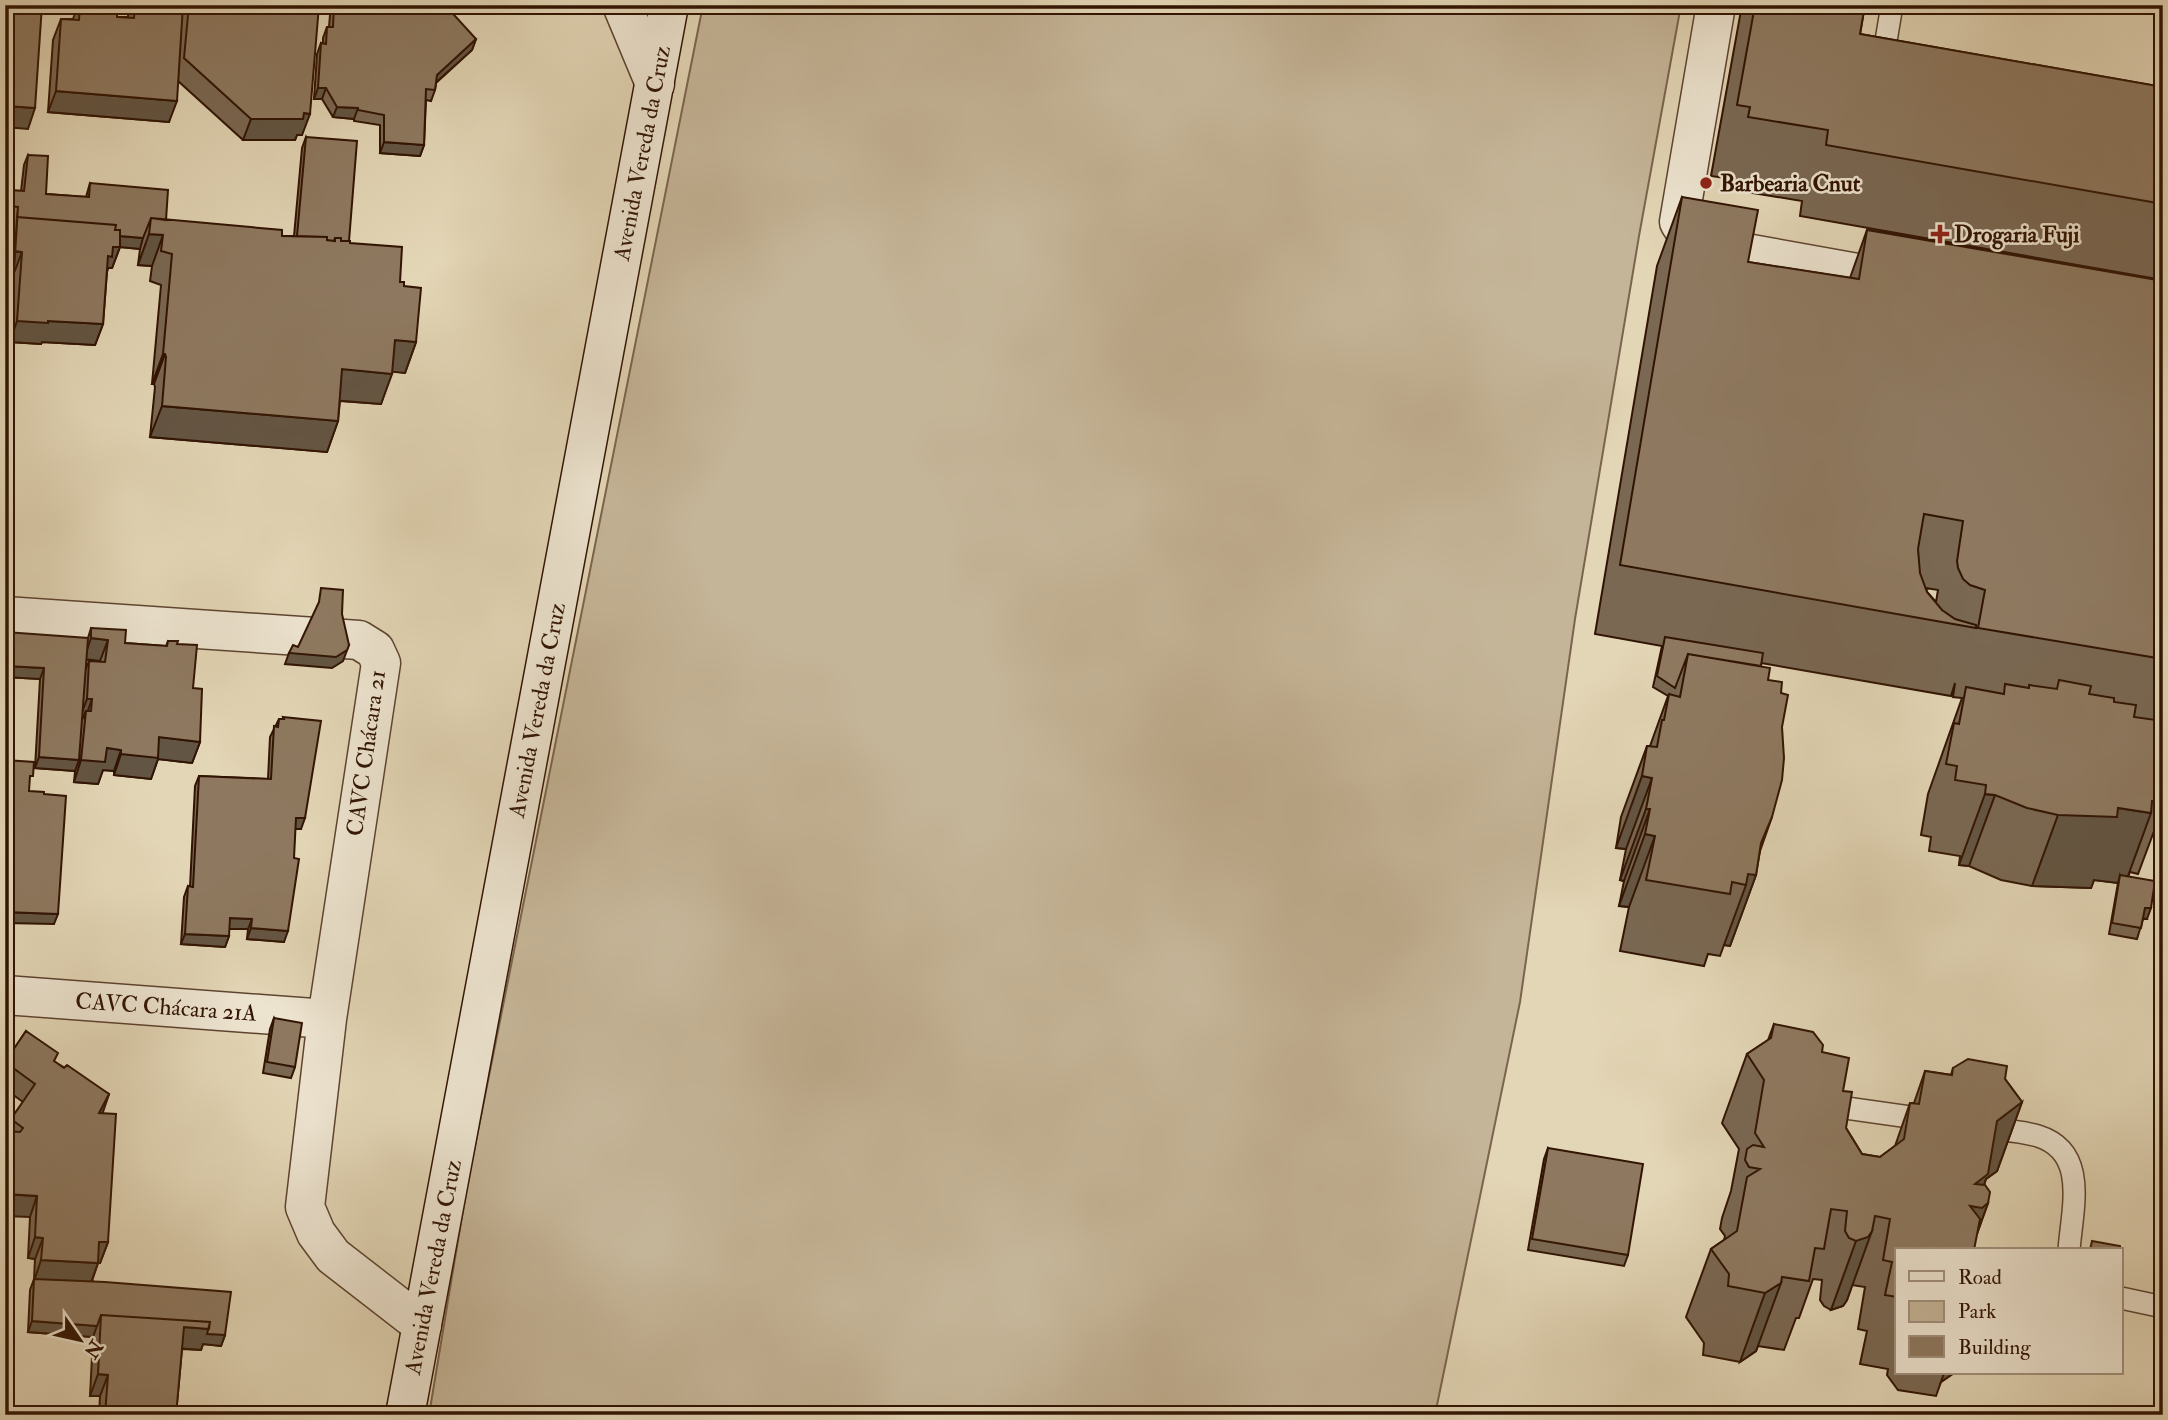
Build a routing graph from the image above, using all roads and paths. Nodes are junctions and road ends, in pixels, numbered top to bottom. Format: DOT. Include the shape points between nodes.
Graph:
graph roads {
  1 [pos="621,5"];
  2 [pos="669,5"];
  3 [pos="1716,5"];
  4 [pos="1892,5"];
  5 [pos="655,84"];
  6 [pos="1883,90"];
  7 [pos="1939,288"];
  8 [pos="5,616"];
  9 [pos="5,995"];
  10 [pos="327,1019"];
  11 [pos="1846,1108"];
  12 [pos="2069,1248"];
  13 [pos="2122,1298"];
  14 [pos="2163,1307"];
  15 [pos="422,1325"];
  16 [pos="405,1415"];
  1 -- 5 [label="street"];
  2 -- 5 [label="street, Avenida Vereda da Cruz"];
  3 -- 7 [label="street" via="1679,222 1690,239 1712,247"];
  4 -- 6 [label="lane" via="1881,69"];
  5 -- 15 [label="street, Avenida Vereda da Cruz"];
  8 -- 10 [label="street, CAVC Chácara 21" via="359,640 375,650 381,663"];
  9 -- 10 [label="street, CAVC Chácara 21A"];
  10 -- 15 [label="street, CAVC Chácara 21" via="305,1207 333,1256"];
  11 -- 12 [label="lane" via="2036,1135 2056,1143 2075,1176"];
  13 -- 14 [label="lane"];
  15 -- 16 [label="street, Avenida Vereda da Cruz"];
}
